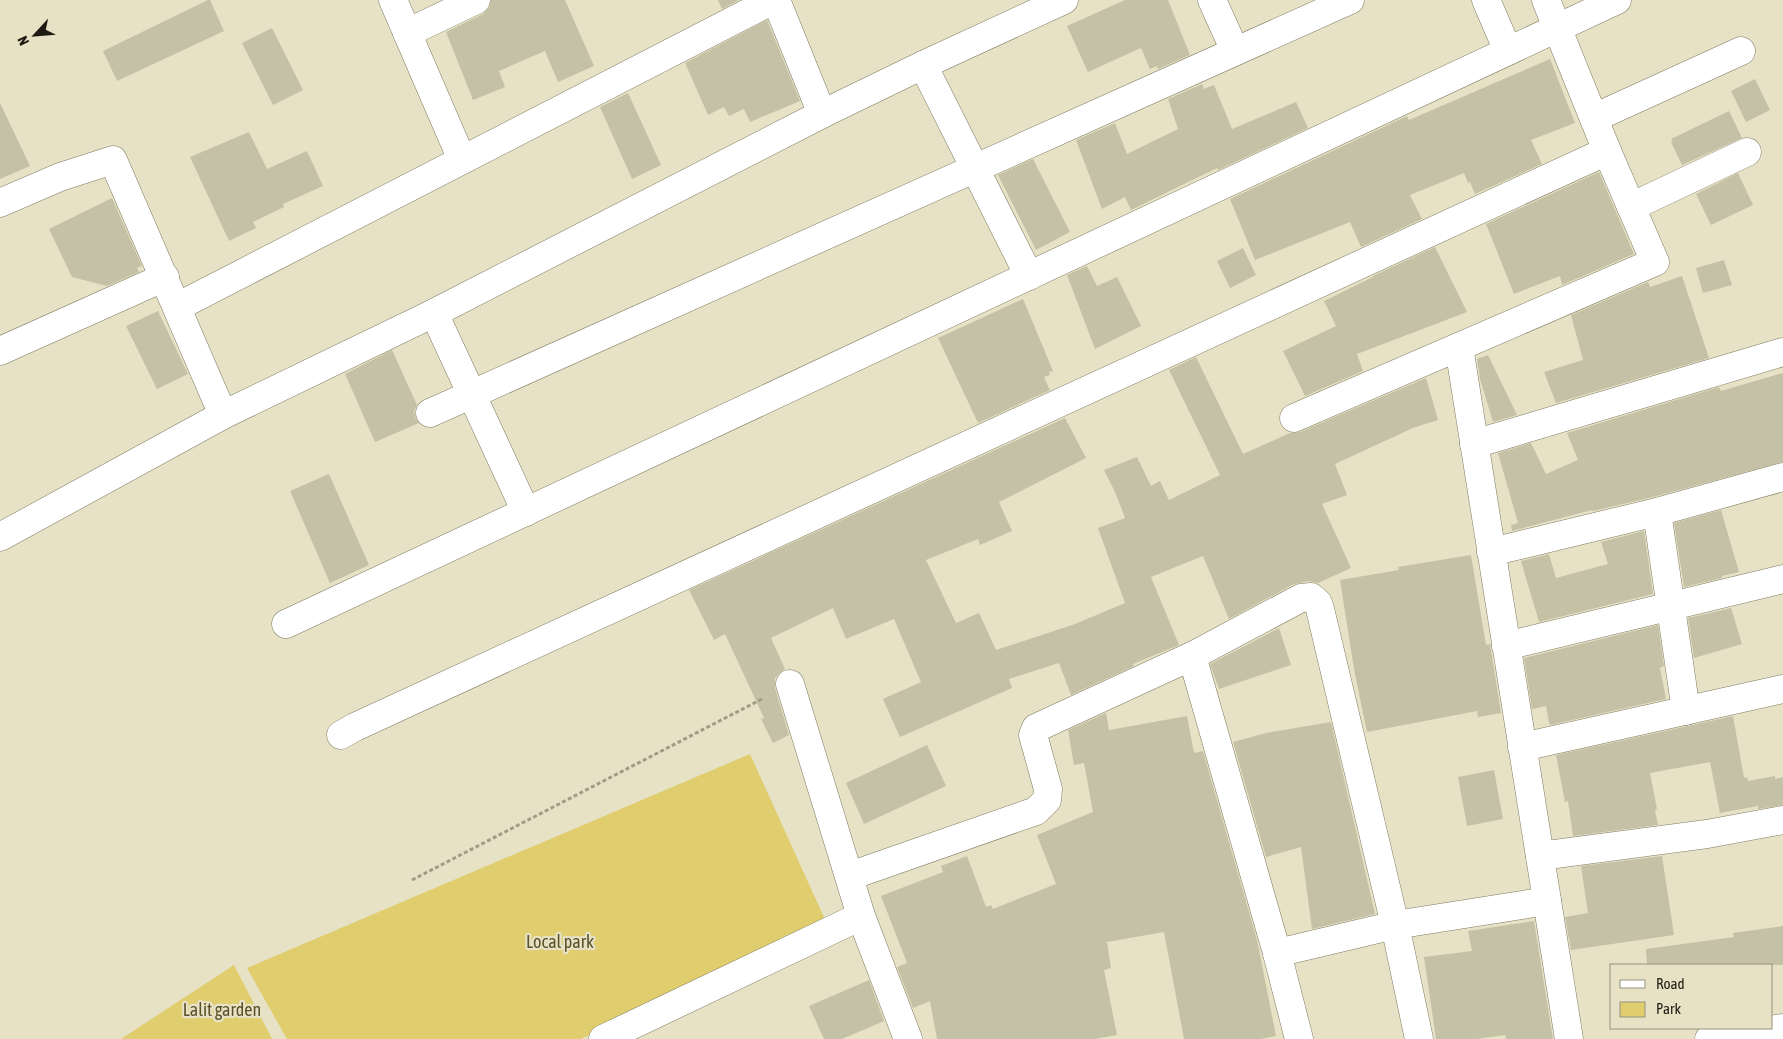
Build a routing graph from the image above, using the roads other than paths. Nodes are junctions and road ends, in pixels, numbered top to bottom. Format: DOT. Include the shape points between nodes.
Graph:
graph roads {
  1 [pos="393,0"];
  2 [pos="476,0"];
  3 [pos="774,0"];
  4 [pos="1064,0"];
  5 [pos="1212,0"];
  6 [pos="1350,0"];
  7 [pos="1486,0"];
  8 [pos="1546,0"];
  9 [pos="1617,0"];
  10 [pos="1557,28"];
  11 [pos="407,33"];
  12 [pos="1508,51"];
  13 [pos="1741,51"];
  14 [pos="1235,52"];
  15 [pos="922,65"];
  16 [pos="822,114"];
  17 [pos="1594,118"];
  18 [pos="1608,152"];
  19 [pos="1747,152"];
  20 [pos="462,160"];
  21 [pos="975,168"];
  22 [pos="0,203"];
  23 [pos="1631,207"];
  24 [pos="1028,276"];
  25 [pos="165,278"];
  26 [pos="177,307"];
  27 [pos="434,313"];
  28 [pos="1459,347"];
  29 [pos="0,351"];
  30 [pos="1783,352"];
  31 [pos="471,394"];
  32 [pos="430,413"];
  33 [pos="223,415"];
  34 [pos="1294,418"];
  35 [pos="1474,444"];
  36 [pos="1783,477"];
  37 [pos="526,512"];
  38 [pos="1657,512"];
  39 [pos="0,537"];
  40 [pos="1491,552"];
  41 [pos="1783,579"];
  42 [pos="1671,606"];
  43 [pos="286,624"];
  44 [pos="1506,646"];
  45 [pos="1192,656"];
  46 [pos="790,684"];
  47 [pos="1783,689"];
  48 [pos="1686,711"];
  49 [pos="341,735"];
  50 [pos="1522,747"];
  51 [pos="1783,820"];
  52 [pos="1540,856"];
  53 [pos="850,876"];
  54 [pos="1547,901"];
  55 [pos="861,916"];
  56 [pos="1395,925"];
  57 [pos="1277,953"];
  58 [pos="1783,1028"];
  59 [pos="603,1039"];
  60 [pos="908,1039"];
  61 [pos="1299,1039"];
  62 [pos="1419,1039"];
  63 [pos="1569,1039"];
  64 [pos="1708,1039"];
  1 -- 11 [label="street"];
  2 -- 11 [label="street"];
  3 -- 16 [label="street"];
  3 -- 20 [label="street"];
  4 -- 15 [label="street"];
  5 -- 14 [label="street"];
  6 -- 14 [label="street"];
  7 -- 12 [label="street"];
  8 -- 10 [label="street"];
  9 -- 10 [label="street"];
  10 -- 12 [label="street"];
  10 -- 17 [label="street"];
  11 -- 20 [label="street"];
  12 -- 24 [label="street"];
  13 -- 17 [label="street"];
  14 -- 21 [label="street"];
  15 -- 16 [label="street"];
  15 -- 21 [label="street"];
  16 -- 27 [label="street"];
  17 -- 18 [label="street"];
  18 -- 23 [label="street"];
  18 -- 49 [label="street"];
  19 -- 23 [label="street"];
  20 -- 26 [label="street"];
  21 -- 24 [label="street"];
  21 -- 31 [label="street"];
  22 -- 25 [label="street" via="60,177 113,160"];
  23 -- 28 [label="street" via="1655,262"];
  24 -- 37 [label="street"];
  25 -- 26 [label="street"];
  25 -- 29 [label="street"];
  26 -- 33 [label="street"];
  27 -- 31 [label="street"];
  27 -- 33 [label="street"];
  28 -- 34 [label="street"];
  28 -- 35 [label="street"];
  30 -- 35 [label="street"];
  31 -- 32 [label="street"];
  31 -- 37 [label="street"];
  33 -- 39 [label="street"];
  35 -- 40 [label="street"];
  36 -- 38 [label="street"];
  37 -- 43 [label="street"];
  38 -- 40 [label="street"];
  38 -- 42 [label="street"];
  40 -- 44 [label="street"];
  41 -- 42 [label="street"];
  42 -- 44 [label="street"];
  42 -- 48 [label="street"];
  44 -- 50 [label="street"];
  45 -- 53 [label="street" via="1036,728 1033,735 1048,789 1047,800 1036,811"];
  45 -- 56 [label="street" via="1301,598 1311,597 1318,603"];
  45 -- 57 [label="street"];
  46 -- 53 [label="street"];
  47 -- 48 [label="street"];
  48 -- 50 [label="street"];
  50 -- 52 [label="street"];
  51 -- 52 [label="street" via="1706,834"];
  52 -- 54 [label="street"];
  53 -- 55 [label="street"];
  54 -- 56 [label="street"];
  54 -- 63 [label="street"];
  55 -- 59 [label="street"];
  55 -- 60 [label="street"];
  56 -- 57 [label="street"];
  56 -- 62 [label="street"];
  57 -- 61 [label="street"];
  58 -- 64 [label="street"];
}
